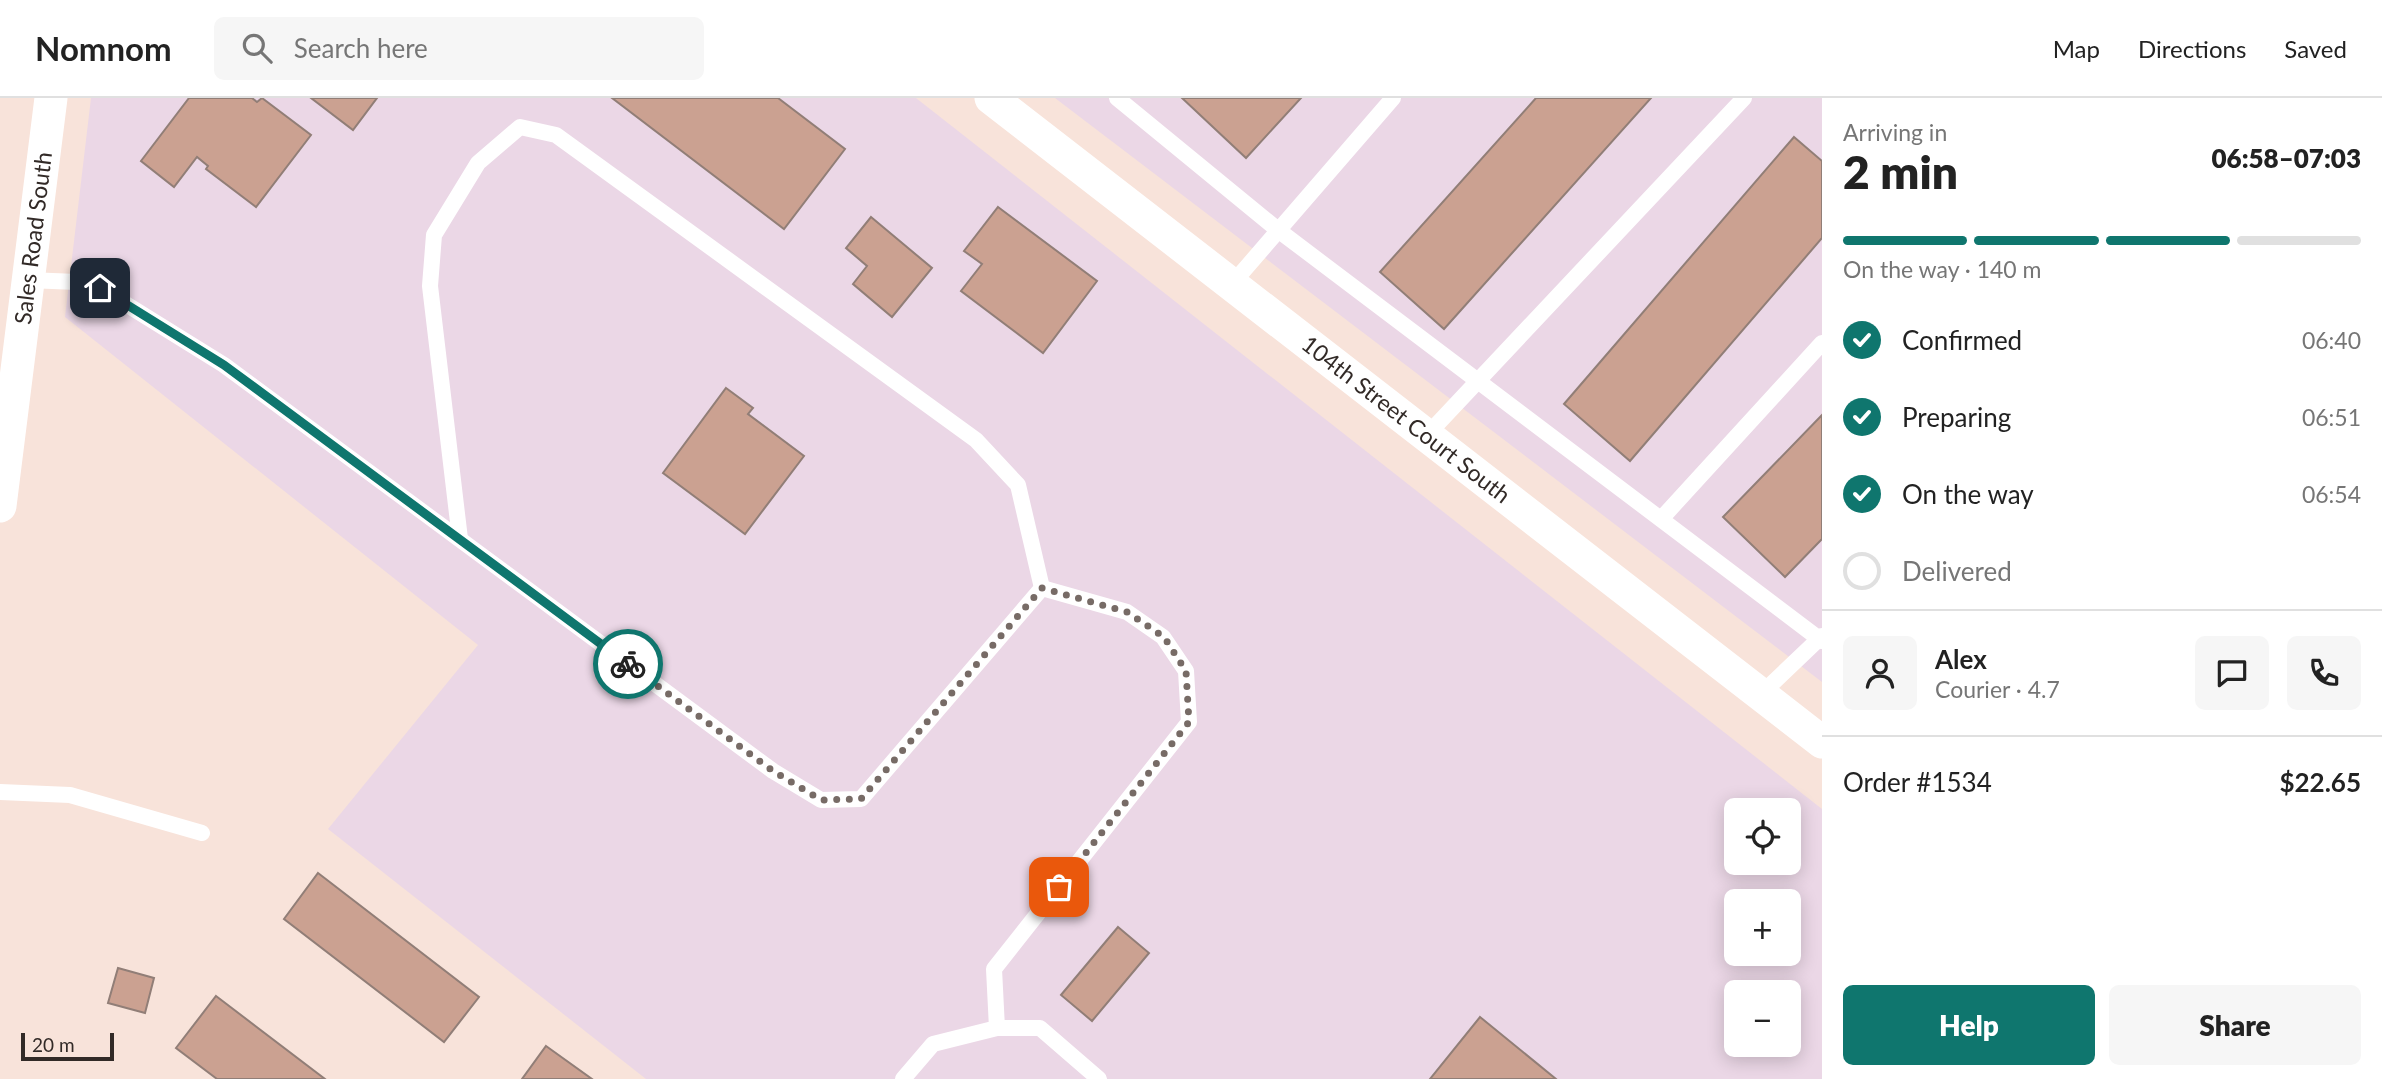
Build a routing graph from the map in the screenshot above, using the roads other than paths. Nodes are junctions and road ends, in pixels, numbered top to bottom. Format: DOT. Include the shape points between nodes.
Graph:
graph roads {
  1 [pos="51,98"];
  2 [pos="991,98"];
  3 [pos="1117,98"];
  4 [pos="1393,98"];
  5 [pos="1744,98"];
  6 [pos="1278,230"];
  7 [pos="28,280"];
  8 [pos="1232,284"];
  9 [pos="1822,343"];
  10 [pos="1478,381"];
  11 [pos="1427,435"];
  12 [pos="0,506"];
  13 [pos="1661,519"];
  14 [pos="460,539"];
  15 [pos="1042,588"];
  16 [pos="1821,639"];
  17 [pos="1762,694"];
  18 [pos="1822,742"];
  19 [pos="0,792"];
  20 [pos="202,833"];
  21 [pos="997,1028"];
  22 [pos="903,1079"];
  23 [pos="1099,1079"];
  1 -- 7 [label="street, Sales Road South"];
  2 -- 8 [label="street, 104th Street Court South"];
  3 -- 6 [label="lane"];
  4 -- 6 [label="lane"];
  5 -- 10 [label="lane"];
  6 -- 8 [label="lane"];
  6 -- 10 [label="lane"];
  7 -- 12 [label="street, Sales Road South"];
  7 -- 14 [label="lane" via="100,288 224,365"];
  8 -- 11 [label="street, 104th Street Court South"];
  9 -- 13 [label="lane"];
  10 -- 11 [label="lane"];
  10 -- 13 [label="lane"];
  11 -- 17 [label="street, 104th Street Court South"];
  13 -- 16 [label="lane"];
  14 -- 15 [label="lane" via="773,771 821,800 861,799"];
  14 -- 15 [label="lane" via="430,286 434,234 478,163 520,127 556,135 976,440 1018,485"];
  15 -- 21 [label="lane" via="1127,612 1164,637 1186,671 1189,722 994,970"];
  16 -- 17 [label="lane"];
  17 -- 18 [label="street, 104th Street Court South"];
  19 -- 20 [label="lane" via="70,795"];
  21 -- 22 [label="lane" via="933,1044"];
  21 -- 23 [label="lane" via="1040,1028"];
}
